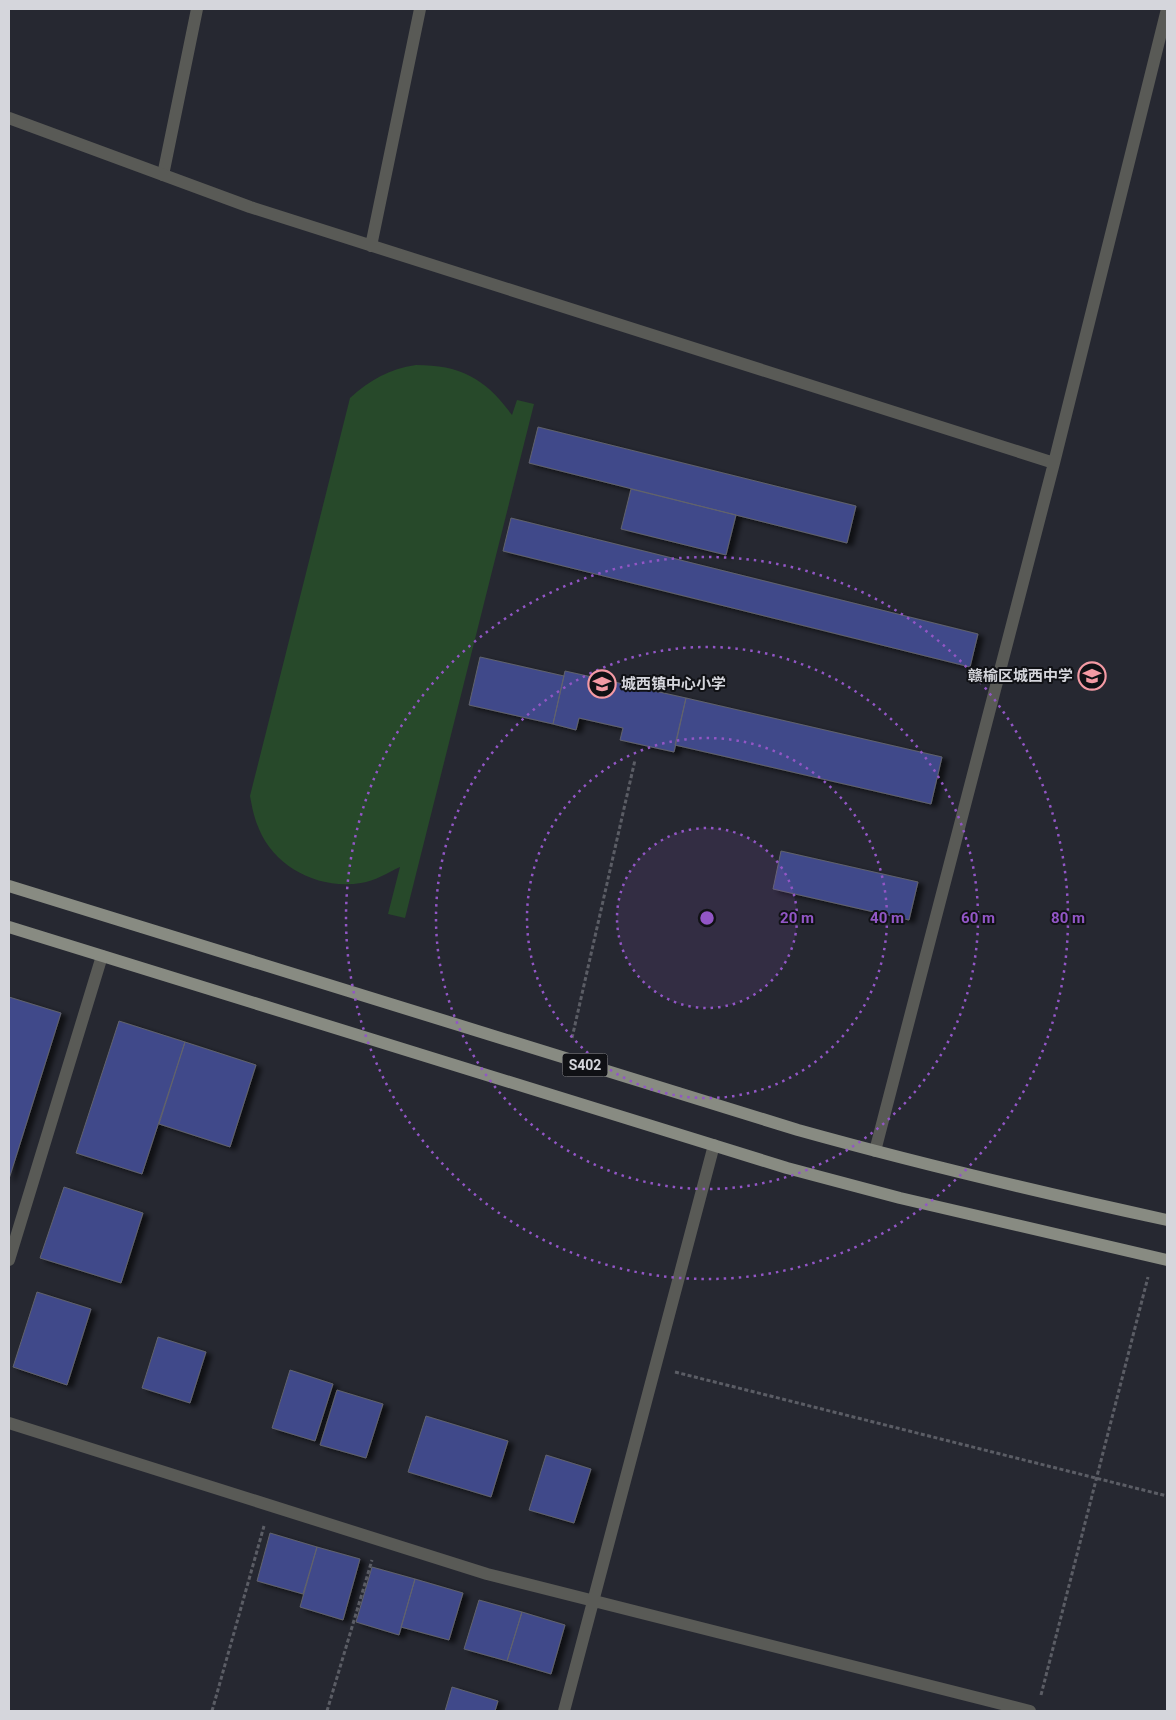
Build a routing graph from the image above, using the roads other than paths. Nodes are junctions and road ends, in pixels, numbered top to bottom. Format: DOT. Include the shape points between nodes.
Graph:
graph roads {
  1 [pos="197,9"];
  2 [pos="420,9"];
  3 [pos="1167,9"];
  4 [pos="9,118"];
  5 [pos="163,175"];
  6 [pos="371,246"];
  7 [pos="1054,463"];
  8 [pos="9,886"];
  9 [pos="9,927"];
  10 [pos="102,956"];
  11 [pos="714,1145"];
  12 [pos="875,1151"];
  13 [pos="1167,1220"];
  14 [pos="9,1260"];
  15 [pos="1167,1260"];
  16 [pos="9,1423"];
  17 [pos="593,1601"];
  18 [pos="1035,1707"];
  19 [pos="564,1711"];
  1 -- 5 [label="street"];
  2 -- 6 [label="street"];
  3 -- 7 [label="street"];
  4 -- 5 [label="street"];
  5 -- 6 [label="street"];
  6 -- 7 [label="street"];
  7 -- 12 [label="street"];
  8 -- 12 [label="main road, S402" via="788,1127"];
  9 -- 10 [label="main road, S402"];
  10 -- 11 [label="main road, S402"];
  10 -- 14 [label="street"];
  11 -- 15 [label="main road, S402" via="900,1198"];
  11 -- 17 [label="street"];
  12 -- 13 [label="main road, S402" via="1046,1194"];
  16 -- 17 [label="street" via="487,1574"];
  17 -- 18 [label="street"];
  17 -- 19 [label="street"];
}
